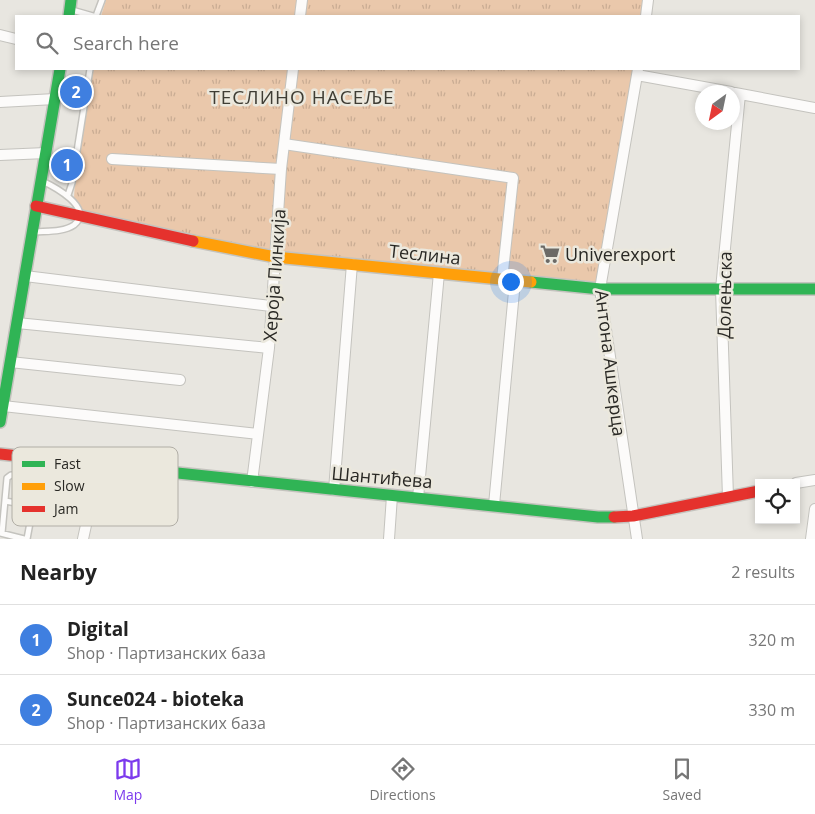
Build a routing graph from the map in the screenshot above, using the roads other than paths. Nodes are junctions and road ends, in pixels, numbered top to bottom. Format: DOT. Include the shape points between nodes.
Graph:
graph roads {
  1 [pos="102,0"];
  2 [pos="302,0"];
  3 [pos="648,0"];
  4 [pos="70,9"];
  5 [pos="91,15"];
  6 [pos="95,15"];
  7 [pos="300,15"];
  8 [pos="646,15"];
  9 [pos="0,35"];
  10 [pos="15,38"];
  11 [pos="60,70"];
  12 [pos="90,70"];
  13 [pos="293,70"];
  14 [pos="638,72"];
  15 [pos="697,85"];
  16 [pos="740,94"];
  17 [pos="55,99"];
  18 [pos="0,102"];
  19 [pos="815,108"];
  20 [pos="732,130"];
  21 [pos="284,144"];
  22 [pos="46,153"];
  23 [pos="0,155"];
  24 [pos="112,159"];
  25 [pos="281,169"];
  26 [pos="41,181"];
  27 [pos="68,195"];
  28 [pos="36,206"];
  29 [pos="78,217"];
  30 [pos="32,233"];
  31 [pos="275,257"];
  32 [pos="352,264"];
  33 [pos="439,273"];
  34 [pos="25,276"];
  35 [pos="502,280"];
  36 [pos="515,281"];
  37 [pos="600,289"];
  38 [pos="815,289"];
  39 [pos="721,290"];
  40 [pos="272,306"];
  41 [pos="17,323"];
  42 [pos="269,348"];
  43 [pos="10,362"];
  44 [pos="180,380"];
  45 [pos="3,406"];
  46 [pos="0,422"];
  47 [pos="258,434"];
  48 [pos="178,474"];
  49 [pos="12,475"];
  50 [pos="815,480"];
  51 [pos="252,482"];
  52 [pos="800,482"];
  53 [pos="334,490"];
  54 [pos="755,492"];
  55 [pos="392,496"];
  56 [pos="728,497"];
  57 [pos="418,498"];
  58 [pos="5,501"];
  59 [pos="12,502"];
  60 [pos="494,505"];
  61 [pos="815,509"];
  62 [pos="634,516"];
  63 [pos="28,526"];
  64 [pos="86,526"];
  65 [pos="1,533"];
  66 [pos="25,539"];
  67 [pos="83,539"];
  68 [pos="389,539"];
  69 [pos="637,539"];
  70 [pos="811,539"];
  1 -- 6 [label="lane"];
  2 -- 7 [label="street"];
  3 -- 8 [label="street"];
  4 -- 5 [label="lane"];
  9 -- 10 [label="street"];
  11 -- 17 [label="street"];
  12 -- 27 [label="lane"];
  13 -- 21 [label="street, Хероја Пинкија"];
  14 -- 15 [label="street"];
  14 -- 37 [label="street, Антона Ашкерца"];
  16 -- 19 [label="street"];
  17 -- 18 [label="street"];
  17 -- 22 [label="street"];
  20 -- 39 [label="street, Долењска"];
  21 -- 25 [label="street, Хероја Пинкија"];
  21 -- 35 [label="street" via="513,178"];
  22 -- 23 [label="street"];
  22 -- 26 [label="street"];
  24 -- 25 [label="street"];
  25 -- 31 [label="street, Хероја Пинкија"];
  26 -- 27 [label="lane"];
  26 -- 28 [label="street"];
  27 -- 29 [label="lane"];
  28 -- 29 [label="street, Теслина"];
  28 -- 30 [label="street"];
  29 -- 30 [label="lane" via="77,222 68,228"];
  29 -- 31 [label="street, Теслина"];
  30 -- 34 [label="street"];
  31 -- 32 [label="street, Теслина"];
  31 -- 40 [label="street, Хероја Пинкија"];
  32 -- 33 [label="street, Теслина"];
  32 -- 53 [label="street"];
  33 -- 35 [label="street, Теслина"];
  33 -- 57 [label="street"];
  34 -- 40 [label="street"];
  34 -- 41 [label="street"];
  35 -- 36 [label="street, Теслина"];
  36 -- 37 [label="street, Теслина"];
  36 -- 60 [label="street"];
  37 -- 39 [label="street, Теслина"];
  37 -- 62 [label="street, Антона Ашкерца"];
  38 -- 39 [label="street, Теслина"];
  39 -- 56 [label="street, Долењска"];
  40 -- 42 [label="street, Хероја Пинкија"];
  41 -- 42 [label="street"];
  41 -- 43 [label="street"];
  42 -- 47 [label="street, Хероја Пинкија"];
  43 -- 44 [label="street"];
  43 -- 45 [label="street"];
  45 -- 46 [label="street"];
  45 -- 47 [label="street"];
  47 -- 51 [label="street, Хероја Пинкија"];
  48 -- 51 [label="street, Шантићева"];
  49 -- 58 [label="lane" via="7,478"];
  50 -- 52 [label="street"];
  51 -- 53 [label="street, Шантићева"];
  53 -- 55 [label="street, Шантићева"];
  54 -- 56 [label="street, Шантићева"];
  55 -- 57 [label="street, Шантићева"];
  55 -- 68 [label="street"];
  56 -- 62 [label="street, Шантићева"];
  57 -- 60 [label="street, Шантићева"];
  58 -- 59 [label="lane"];
  58 -- 65 [label="lane"];
  60 -- 62 [label="street, Шантићева" via="598,518"];
  61 -- 70 [label="street"];
  62 -- 69 [label="street, Антона Ашкерца"];
  63 -- 66 [label="lane"];
  64 -- 67 [label="street"];
  65 -- 66 [label="lane"];
}
